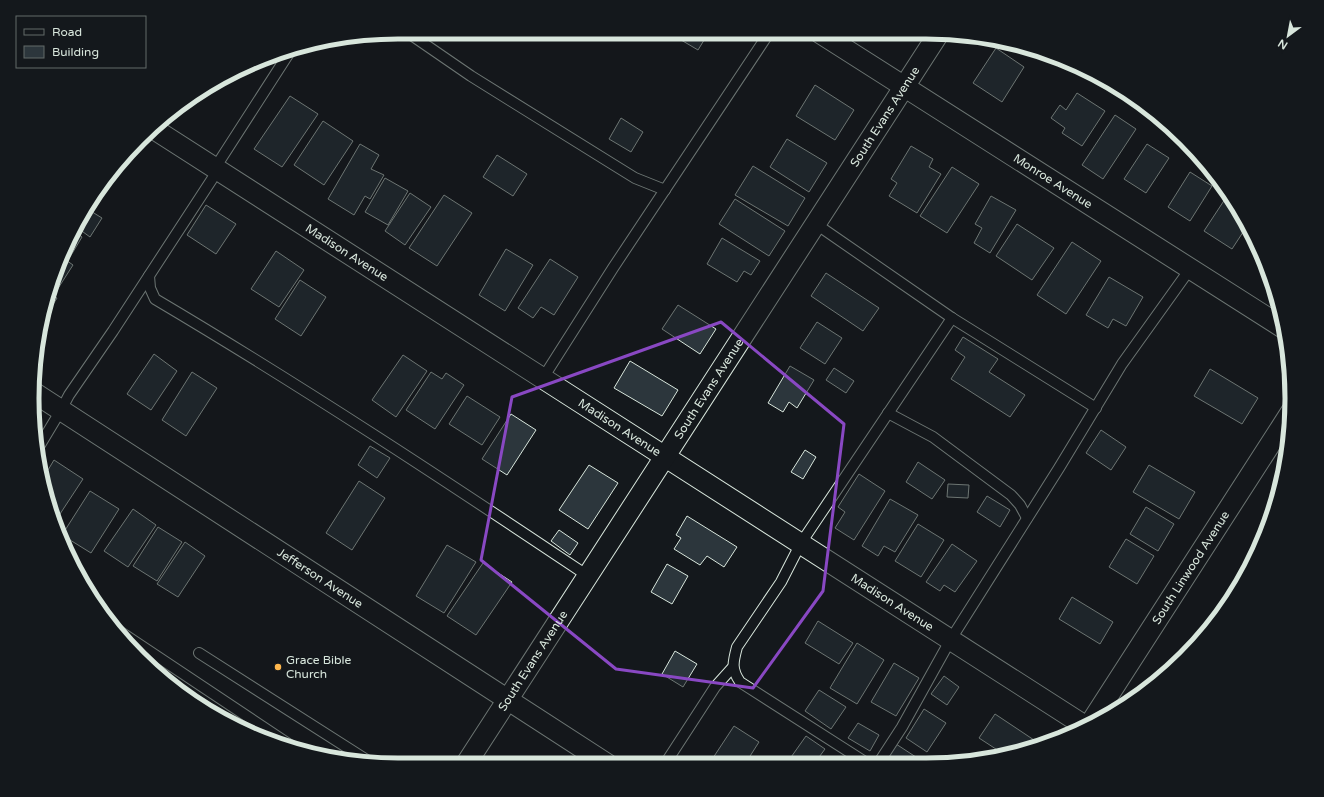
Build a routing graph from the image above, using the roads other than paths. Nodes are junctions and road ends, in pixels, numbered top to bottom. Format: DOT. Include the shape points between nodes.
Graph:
graph roads {
  1 [pos="417,39"];
  2 [pos="764,39"];
  3 [pos="829,39"];
  4 [pos="935,39"];
  5 [pos="288,56"];
  6 [pos="904,87"];
  7 [pos="158,131"];
  8 [pos="216,169"];
  9 [pos="665,190"];
  10 [pos="816,224"];
  11 [pos="1190,269"];
  12 [pos="149,276"];
  13 [pos="952,318"];
  14 [pos="1277,324"];
  15 [pos="542,378"];
  16 [pos="39,396"];
  17 [pos="1096,408"];
  18 [pos="61,410"];
  19 [pos="888,413"];
  20 [pos="1284,423"];
  21 [pos="42,442"];
  22 [pos="666,457"];
  23 [pos="1027,518"];
  24 [pos="801,543"];
  25 [pos="588,576"];
  26 [pos="130,638"];
  27 [pos="951,640"];
  28 [pos="199,653"];
  29 [pos="733,667"];
  30 [pos="508,700"];
  31 [pos="1096,715"];
  32 [pos="1080,723"];
  33 [pos="282,739"];
  34 [pos="360,756"];
  35 [pos="470,758"];
  36 [pos="598,758"];
  37 [pos="669,758"];
  38 [pos="859,758"];
  39 [pos="882,758"];
  1 -- 9 [label="lane" via="471,76 635,178"];
  2 -- 9 [label="lane"];
  3 -- 6 [label="street, Monroe Avenue"];
  4 -- 6 [label="street, South Evans Avenue"];
  5 -- 8 [label="lane"];
  6 -- 10 [label="street, South Evans Avenue"];
  6 -- 11 [label="street, Monroe Avenue"];
  7 -- 8 [label="street, Madison Avenue"];
  8 -- 12 [label="lane"];
  8 -- 15 [label="street, Madison Avenue"];
  9 -- 15 [label="lane"];
  10 -- 13 [label="lane"];
  10 -- 22 [label="street, South Evans Avenue"];
  11 -- 14 [label="street, Monroe Avenue"];
  11 -- 17 [label="lane" via="1122,364"];
  12 -- 18 [label="lane"];
  12 -- 25 [label="lane" via="150,288 155,299 236,347"];
  13 -- 17 [label="lane"];
  13 -- 19 [label="lane"];
  15 -- 22 [label="street, Madison Avenue"];
  16 -- 18 [label="street, Jefferson Avenue"];
  17 -- 23 [label="lane"];
  18 -- 21 [label="lane"];
  18 -- 30 [label="street, Jefferson Avenue"];
  19 -- 23 [label="lane" via="933,437 993,482 1020,505"];
  19 -- 24 [label="lane"];
  20 -- 31 [label="street, South Linwood Avenue"];
  22 -- 24 [label="street, Madison Avenue"];
  22 -- 25 [label="street, South Evans Avenue"];
  23 -- 27 [label="lane"];
  24 -- 27 [label="street, Madison Avenue"];
  24 -- 29 [label="lane" via="781,582 737,646"];
  25 -- 30 [label="street, South Evans Avenue"];
  26 -- 33 [label="lane"];
  27 -- 32 [label="street, Madison Avenue"];
  27 -- 39 [label="lane"];
  28 -- 34 [label="lane"];
  29 -- 37 [label="lane" via="715,687"];
  29 -- 38 [label="lane" via="740,682"];
  30 -- 35 [label="street, South Evans Avenue"];
  30 -- 36 [label="street, Jefferson Avenue"];
}
